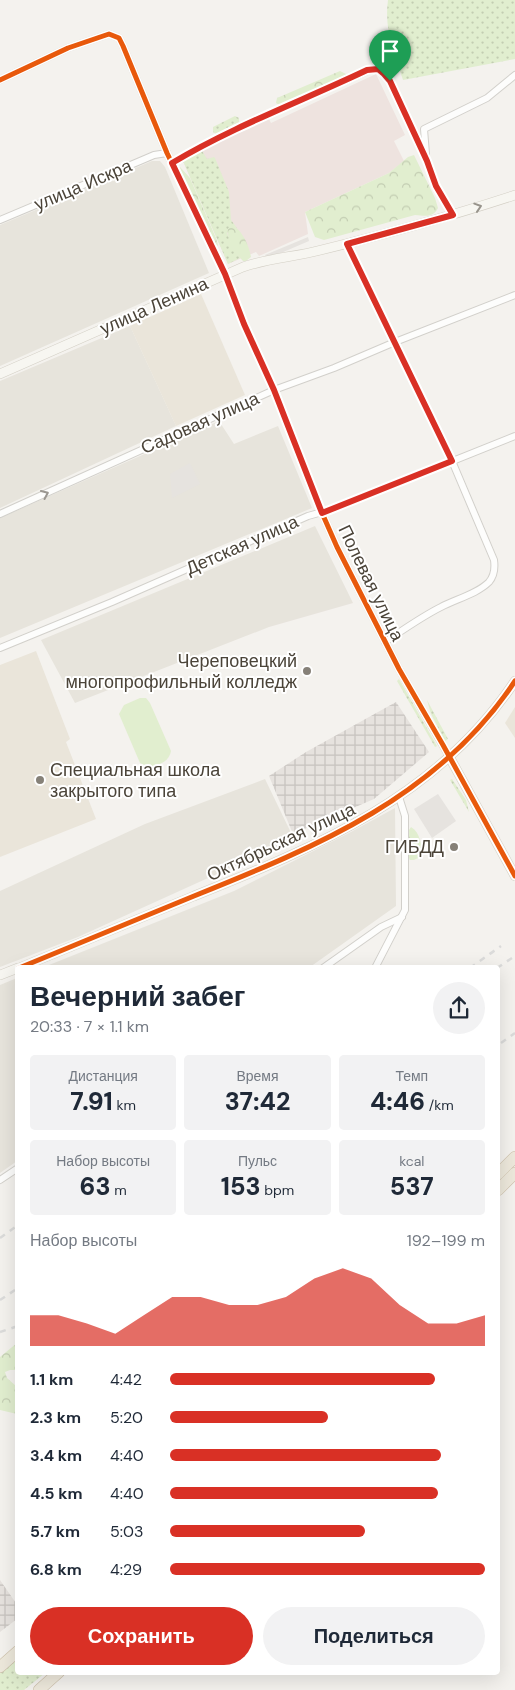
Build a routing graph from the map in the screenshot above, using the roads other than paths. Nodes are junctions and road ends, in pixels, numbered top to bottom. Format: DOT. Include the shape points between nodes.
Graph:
graph roads {
  1 [pos="515,75"];
  2 [pos="0,80"];
  3 [pos="167,153"];
  4 [pos="427,161"];
  5 [pos="172,163"];
  6 [pos="515,195"];
  7 [pos="453,215"];
  8 [pos="0,220"];
  9 [pos="347,244"];
  10 [pos="225,274"];
  11 [pos="515,295"];
  12 [pos="395,342"];
  13 [pos="0,374"];
  14 [pos="274,390"];
  15 [pos="515,436"];
  16 [pos="452,461"];
  17 [pos="322,513"];
  18 [pos="0,514"];
  19 [pos="384,642"];
  20 [pos="0,648"];
  21 [pos="515,681"];
  22 [pos="450,758"];
  23 [pos="399,797"];
  24 [pos="515,876"];
  25 [pos="402,917"];
  26 [pos="25,965"];
  27 [pos="327,965"];
  28 [pos="377,965"];
  29 [pos="15,969"];
  30 [pos="0,975"];
  31 [pos="515,1156"];
  32 [pos="15,1170"];
  33 [pos="500,1172"];
  34 [pos="515,1172"];
  35 [pos="0,1180"];
  36 [pos="500,1188"];
  37 [pos="15,1646"];
  38 [pos="15,1654"];
  39 [pos="0,1659"];
  40 [pos="0,1667"];
  41 [pos="47,1675"];
  42 [pos="56,1675"];
  43 [pos="30,1690"];
  44 [pos="39,1690"];
  1 -- 4 [label="street" via="487,98 424,129"];
  2 -- 3 [label="street, Полевая улица" via="68,48 109,34 119,38"];
  3 -- 5 [label="street, Полевая улица"];
  3 -- 8 [label="street, улица Искра" via="147,158"];
  4 -- 5 [label="street" via="390,81 378,69 371,69 212,140"];
  4 -- 7 [label="street" via="436,186"];
  5 -- 10 [label="street, Полевая улица"];
  7 -- 6 [label="street, улица Ленина, one-way"];
  7 -- 9 [label="street, улица Ленина"];
  9 -- 10 [label="street, улица Ленина" via="256,263"];
  9 -- 12 [label="street"];
  10 -- 13 [label="street, улица Ленина"];
  10 -- 14 [label="street, Полевая улица"];
  11 -- 12 [label="street, Садовая улица"];
  12 -- 14 [label="street, Садовая улица"];
  12 -- 16 [label="street"];
  14 -- 17 [label="street, Полевая улица"];
  18 -- 14 [label="street, Садовая улица, one-way"];
  15 -- 16 [label="street, Детская улица"];
  16 -- 17 [label="street, Детская улица"];
  16 -- 19 [label="street" via="495,567 490,580 475,591 441,606"];
  17 -- 19 [label="street, Полевая улица"];
  17 -- 20 [label="street, Детская улица" via="308,516"];
  19 -- 22 [label="street, Полевая улица"];
  21 -- 22 [label="street, Октябрьская улица"];
  22 -- 23 [label="street, Октябрьская улица"];
  22 -- 24 [label="street"];
  23 -- 25 [label="street" via="405,816 406,902"];
  23 -- 26 [label="street, Октябрьская улица" via="359,822 253,872"];
  25 -- 27 [label="street" via="381,927"];
  25 -- 28 [label="street"];
  29 -- 30 [label="street, Октябрьская улица"];
  31 -- 33 [label="highway"];
  32 -- 35 [label="street"];
  34 -- 36 [label="highway"];
  37 -- 39 [label="highway"];
  38 -- 40 [label="highway"];
  41 -- 43 [label="highway"];
  42 -- 44 [label="highway"];
}
